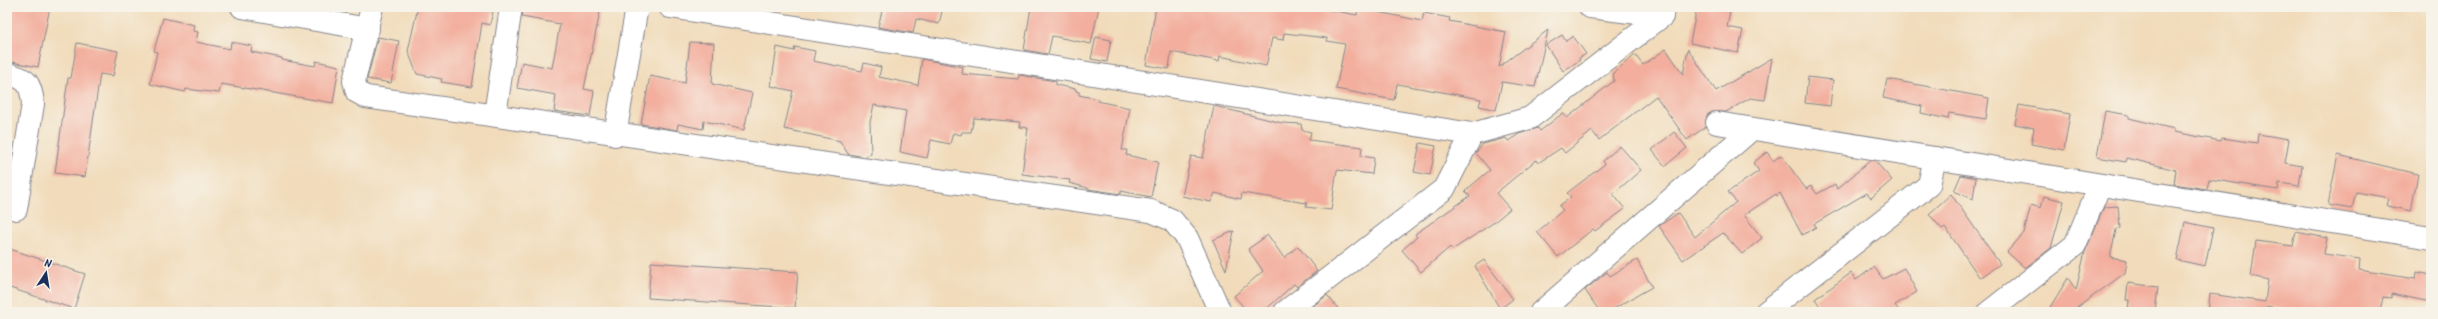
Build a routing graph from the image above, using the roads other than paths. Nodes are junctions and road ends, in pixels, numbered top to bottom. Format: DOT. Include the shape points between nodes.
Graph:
graph roads {
  1 [pos="242,7"];
  2 [pos="372,7"];
  3 [pos="511,7"];
  4 [pos="637,7"];
  5 [pos="670,7"];
  6 [pos="1590,7"];
  7 [pos="1663,11"];
  8 [pos="368,29"];
  9 [pos="7,74"];
  10 [pos="495,115"];
  11 [pos="1717,123"];
  12 [pos="1752,129"];
  13 [pos="1472,134"];
  14 [pos="615,135"];
  15 [pos="1935,158"];
  16 [pos="2100,185"];
  17 [pos="16,209"];
  18 [pos="2431,238"];
  19 [pos="1220,312"];
  20 [pos="1285,312"];
  21 [pos="1541,312"];
  22 [pos="1766,312"];
  23 [pos="1989,312"];
  1 -- 8 [label="street"];
  2 -- 8 [label="street"];
  3 -- 10 [label="street"];
  4 -- 14 [label="street"];
  5 -- 13 [label="street"];
  6 -- 7 [label="street"];
  7 -- 13 [label="street" via="1530,118"];
  8 -- 10 [label="street" via="354,81 357,92 366,97"];
  9 -- 17 [label="street" via="21,77 31,88 33,104"];
  10 -- 14 [label="street"];
  11 -- 12 [label="street"];
  12 -- 15 [label="street"];
  12 -- 21 [label="street"];
  13 -- 20 [label="street" via="1444,189"];
  14 -- 19 [label="street" via="1151,211 1172,220 1188,238"];
  15 -- 16 [label="street"];
  15 -- 22 [label="street" via="1929,185"];
  16 -- 18 [label="street"];
  16 -- 23 [label="street" via="2075,245"];
}
